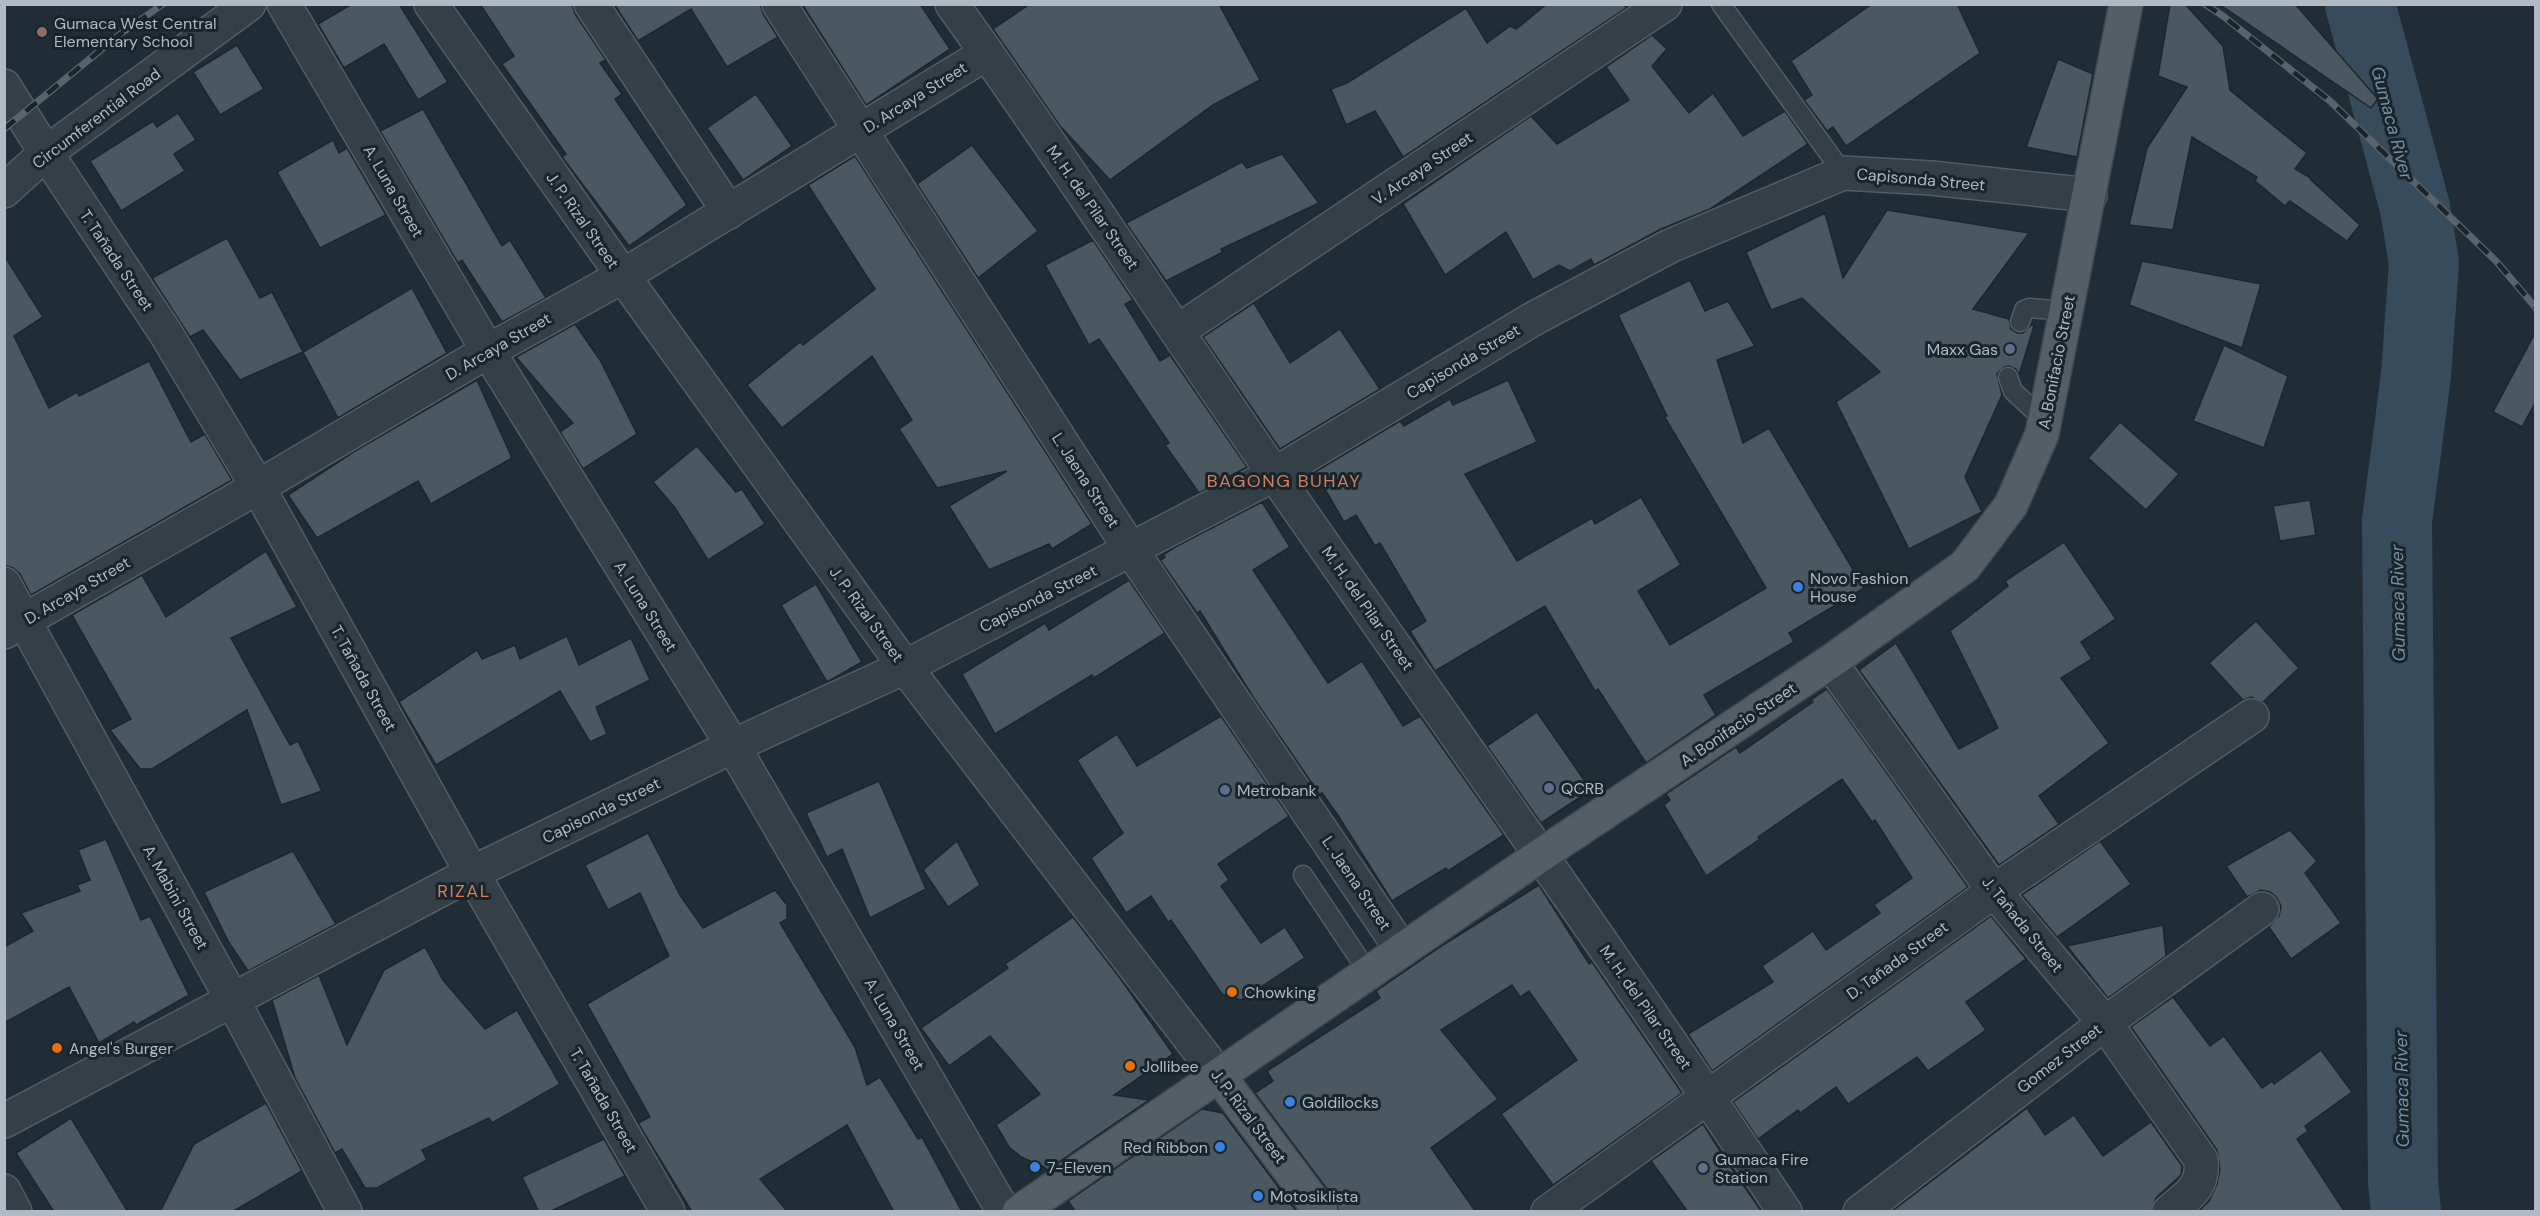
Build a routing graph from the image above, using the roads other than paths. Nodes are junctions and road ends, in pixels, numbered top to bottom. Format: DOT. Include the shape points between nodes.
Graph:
graph roads {
  1 [pos="249,4"];
  2 [pos="284,4"];
  3 [pos="431,4"];
  4 [pos="591,4"];
  5 [pos="779,4"];
  6 [pos="952,4"];
  7 [pos="1665,4"];
  8 [pos="1721,4"];
  9 [pos="2126,4"];
  10 [pos="987,52"];
  11 [pos="4,86"];
  12 [pos="862,130"];
  13 [pos="46,153"];
  14 [pos="1843,172"];
  15 [pos="4,191"];
  16 [pos="2090,195"];
  17 [pos="729,212"];
  18 [pos="623,276"];
  19 [pos="2067,311"];
  20 [pos="2020,322"];
  21 [pos="1178,331"];
  22 [pos="488,351"];
  23 [pos="2008,377"];
  24 [pos="2045,421"];
  25 [pos="1275,474"];
  26 [pos="258,487"];
  27 [pos="1131,550"];
  28 [pos="4,584"];
  29 [pos="14,626"];
  30 [pos="1830,662"];
  31 [pos="905,667"];
  32 [pos="2252,716"];
  33 [pos="733,746"];
  34 [pos="1541,855"];
  35 [pos="472,873"];
  36 [pos="1303,875"];
  37 [pos="1994,891"];
  38 [pos="2262,909"];
  39 [pos="1402,950"];
  40 [pos="1368,972"];
  41 [pos="233,1001"];
  42 [pos="2105,1023"];
  43 [pos="1219,1076"];
  44 [pos="1708,1096"];
  45 [pos="4,1121"];
  46 [pos="4,1191"];
  47 [pos="15,1212"];
  48 [pos="345,1212"];
  49 [pos="668,1212"];
  50 [pos="1004,1212"];
  51 [pos="1019,1212"];
  52 [pos="1321,1212"];
  53 [pos="1548,1212"];
  54 [pos="1785,1212"];
  55 [pos="1860,1212"];
  56 [pos="2169,1212"];
  1 -- 13 [label="street, Circumferential Road"];
  2 -- 22 [label="street, A. Luna Street"];
  3 -- 18 [label="street, J. P. Rizal Street"];
  4 -- 17 [label="street"];
  5 -- 12 [label="street, L. Jaena Street"];
  6 -- 10 [label="street, M. H. del Pilar Street"];
  7 -- 21 [label="street, V. Arcaya Street"];
  8 -- 14 [label="lane"];
  9 -- 16 [label="main road, A. Bonifacio Street"];
  10 -- 12 [label="street, D. Arcaya Street"];
  10 -- 21 [label="street, M. H. del Pilar Street"];
  11 -- 13 [label="street, T. Tañada Street"];
  12 -- 17 [label="street, D. Arcaya Street"];
  12 -- 27 [label="street, L. Jaena Street"];
  13 -- 15 [label="street, Circumferential Road"];
  13 -- 26 [label="street, T. Tañada Street" via="165,332"];
  14 -- 16 [label="street, Capisonda Street"];
  14 -- 25 [label="street, Capisonda Street" via="1648,257 1533,319"];
  16 -- 19 [label="main road, A. Bonifacio Street"];
  17 -- 18 [label="street, D. Arcaya Street"];
  18 -- 22 [label="street, D. Arcaya Street"];
  18 -- 31 [label="street, J. P. Rizal Street"];
  19 -- 20 [label="lane" via="2029,308 2024,310"];
  19 -- 24 [label="main road, A. Bonifacio Street"];
  21 -- 25 [label="street, M. H. del Pilar Street"];
  22 -- 26 [label="street, D. Arcaya Street"];
  22 -- 33 [label="street, A. Luna Street"];
  23 -- 24 [label="lane" via="2013,391"];
  24 -- 30 [label="main road, A. Bonifacio Street" via="2011,505 1965,566"];
  25 -- 27 [label="street, Capisonda Street"];
  25 -- 34 [label="street, M. H. del Pilar Street"];
  26 -- 29 [label="street, D. Arcaya Street"];
  26 -- 35 [label="street, T. Tañada Street"];
  27 -- 31 [label="street, Capisonda Street"];
  27 -- 39 [label="street, L. Jaena Street"];
  28 -- 29 [label="street, A. Mabini Street"];
  29 -- 41 [label="street, A. Mabini Street"];
  30 -- 34 [label="main road, A. Bonifacio Street"];
  30 -- 37 [label="street, J. Tañada Street"];
  31 -- 33 [label="street, Capisonda Street"];
  31 -- 43 [label="street, J. P. Rizal Street"];
  32 -- 37 [label="street, D. Tañada Street"];
  33 -- 35 [label="street, Capisonda Street"];
  33 -- 50 [label="street, A. Luna Street"];
  34 -- 39 [label="main road, A. Bonifacio Street"];
  34 -- 44 [label="street, M. H. del Pilar Street"];
  35 -- 41 [label="street, Capisonda Street"];
  35 -- 49 [label="street, T. Tañada Street"];
  36 -- 40 [label="lane"];
  37 -- 42 [label="street, J. Tañada Street"];
  37 -- 44 [label="street, D. Tañada Street"];
  38 -- 42 [label="street, Gomez Street"];
  39 -- 40 [label="main road, A. Bonifacio Street"];
  40 -- 43 [label="main road, A. Bonifacio Street"];
  41 -- 45 [label="street, Capisonda Street"];
  41 -- 48 [label="street, A. Mabini Street"];
  42 -- 55 [label="street, Gomez Street"];
  42 -- 56 [label="street, J. Tañada Street" via="2201,1160 2203,1174 2197,1188"];
  43 -- 51 [label="main road, A. Bonifacio Street"];
  43 -- 52 [label="main road, J. P. Rizal Street"];
  44 -- 53 [label="street, D. Tañada Street"];
  44 -- 54 [label="street, M. H. del Pilar Street"];
  46 -- 47 [label="street"];
}
